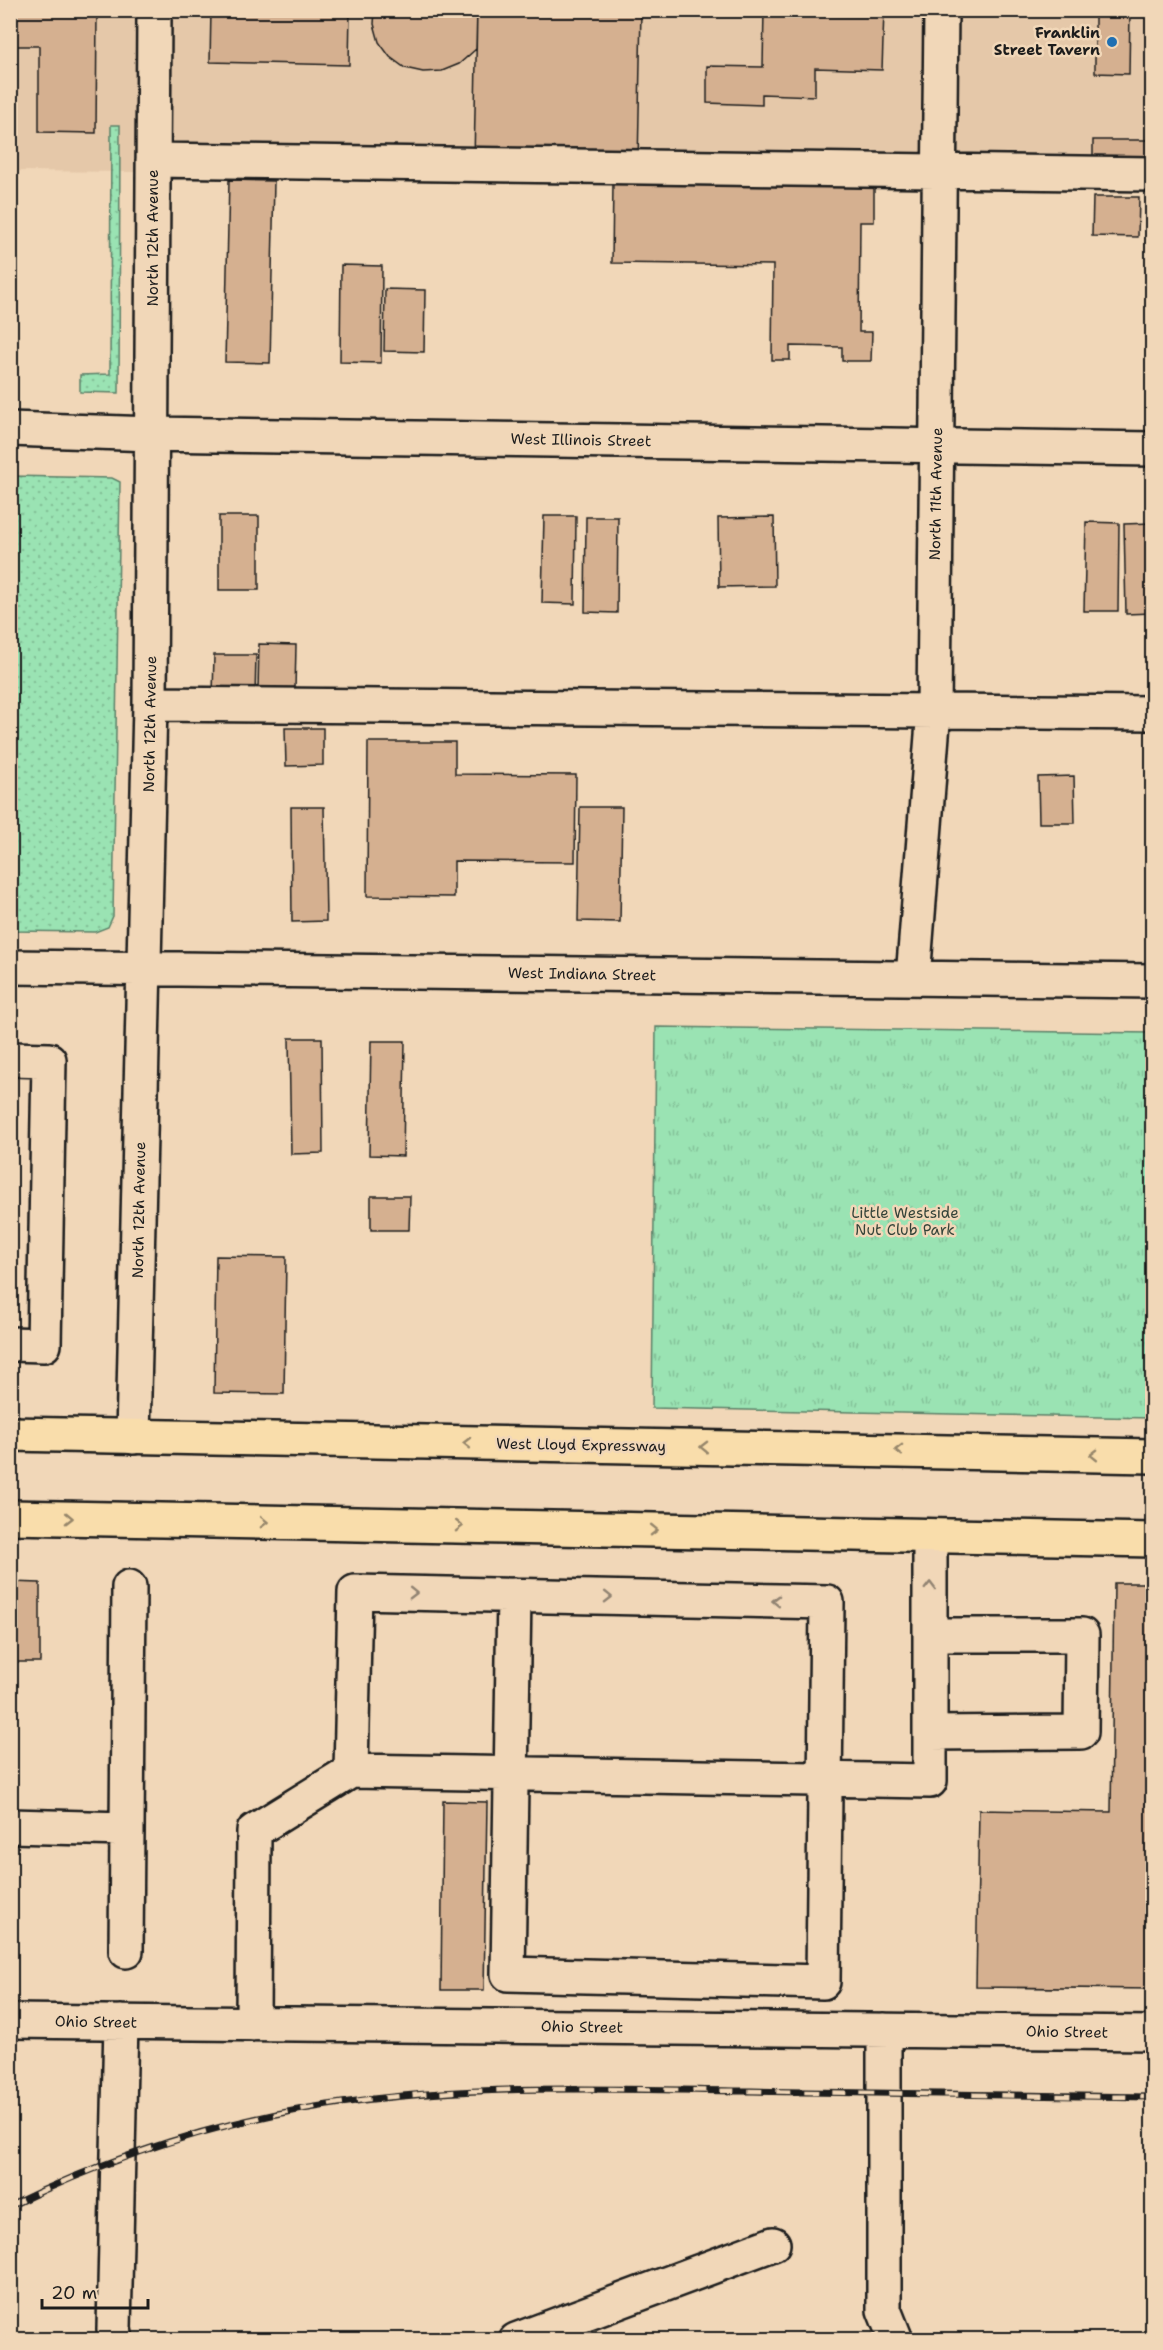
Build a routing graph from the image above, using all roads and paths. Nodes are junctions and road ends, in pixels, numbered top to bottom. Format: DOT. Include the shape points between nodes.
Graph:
graph roads {
  1 [pos="154,10"];
  2 [pos="940,10"];
  3 [pos="153,160"];
  4 [pos="940,172"];
  5 [pos="1152,174"];
  6 [pos="10,429"];
  7 [pos="152,434"];
  8 [pos="937,445"];
  9 [pos="1152,449"];
  10 [pos="150,704"];
  11 [pos="934,710"];
  12 [pos="1152,713"];
  13 [pos="10,967"];
  14 [pos="145,968"];
  15 [pos="913,978"];
  16 [pos="1152,981"];
  17 [pos="10,1059"];
  18 [pos="10,1344"];
  19 [pos="10,1434"];
  20 [pos="133,1437"];
  21 [pos="1152,1456"];
  22 [pos="10,1517"];
  23 [pos="930,1536"];
  24 [pos="1152,1540"];
  25 [pos="129,1587"];
  26 [pos="514,1595"];
  27 [pos="930,1635"];
  28 [pos="930,1733"];
  29 [pos="351,1771"];
  30 [pos="512,1774"];
  31 [pos="825,1779"];
  32 [pos="10,1826"];
  33 [pos="128,1829"];
  34 [pos="126,1951"];
  35 [pos="722,1980"];
  36 [pos="10,2021"];
  37 [pos="121,2022"];
  38 [pos="253,2024"];
  39 [pos="722,2028"];
  40 [pos="884,2030"];
  41 [pos="1152,2033"];
  42 [pos="773,2244"];
  43 [pos="117,2340"];
  44 [pos="516,2340"];
  45 [pos="896,2340"];
  1 -- 3 [label="street, North 12th Avenue"];
  2 -- 4 [label="street, North 11th Avenue"];
  3 -- 4 [label="street"];
  3 -- 7 [label="street, North 12th Avenue"];
  4 -- 5 [label="street"];
  4 -- 8 [label="street, North 11th Avenue"];
  6 -- 7 [label="street, West Illinois Street"];
  7 -- 8 [label="street, West Illinois Street"];
  7 -- 10 [label="street, North 12th Avenue"];
  8 -- 9 [label="street, West Illinois Street"];
  8 -- 11 [label="street, North 11th Avenue"];
  10 -- 11 [label="street"];
  10 -- 14 [label="street, North 12th Avenue"];
  11 -- 12 [label="street"];
  11 -- 15 [label="street, North 11th Avenue"];
  13 -- 14 [label="street, West Indiana Street"];
  14 -- 15 [label="street, West Indiana Street"];
  14 -- 20 [label="street, North 12th Avenue"];
  15 -- 16 [label="street, West Indiana Street"];
  17 -- 18 [label="street" via="49,1060 44,1345"];
  19 -- 20 [label="highway, West Lloyd Expressway"];
  21 -- 20 [label="highway, West Lloyd Expressway, one-way"];
  22 -- 23 [label="highway, one-way"];
  23 -- 24 [label="highway"];
  27 -- 23 [label="street, one-way"];
  25 -- 33 [label="street"];
  29 -- 26 [label="street, one-way" via="355,1592"];
  26 -- 30 [label="street"];
  26 -- 31 [label="street" via="827,1602"];
  27 -- 28 [label="street"];
  27 -- 28 [label="street" via="1082,1635 1081,1732"];
  28 -- 31 [label="street" via="930,1781"];
  29 -- 30 [label="street"];
  29 -- 38 [label="street" via="254,1831"];
  30 -- 31 [label="street"];
  30 -- 35 [label="street" via="508,1974"];
  31 -- 35 [label="street" via="823,1982"];
  32 -- 33 [label="street"];
  33 -- 34 [label="street"];
  35 -- 39 [label="street"];
  36 -- 37 [label="street, Ohio Street"];
  37 -- 38 [label="street, Ohio Street"];
  37 -- 43 [label="street" via="114,2318"];
  38 -- 39 [label="street, Ohio Street"];
  39 -- 40 [label="street, Ohio Street"];
  40 -- 41 [label="street, Ohio Street"];
  40 -- 45 [label="street" via="884,2310"];
  42 -- 44 [label="street"];
}
